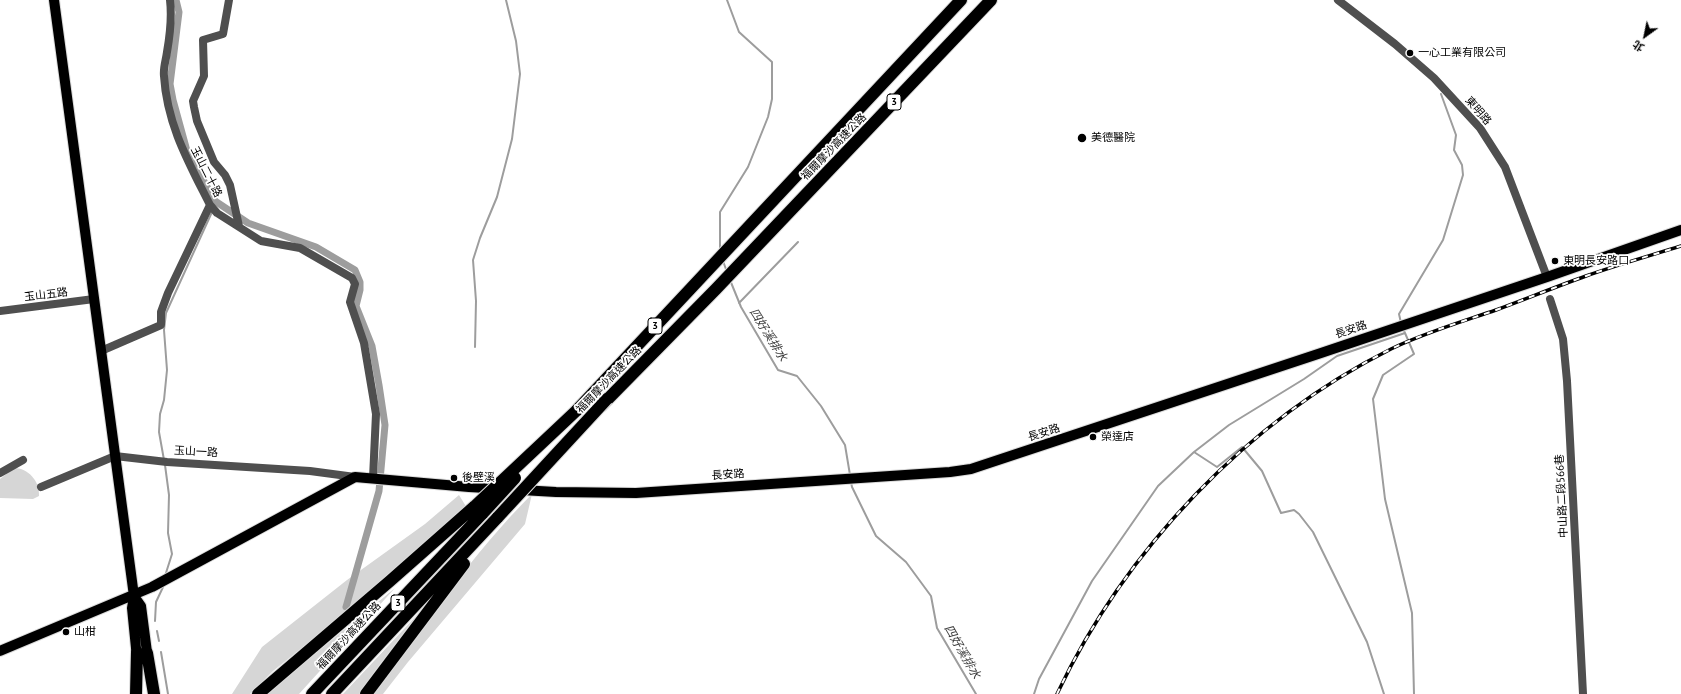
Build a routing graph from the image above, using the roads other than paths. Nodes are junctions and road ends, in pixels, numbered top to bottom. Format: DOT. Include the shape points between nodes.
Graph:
graph roads {
  1 [pos="54,0"];
  2 [pos="170,0"];
  3 [pos="229,0"];
  4 [pos="961,0"];
  5 [pos="991,0"];
  6 [pos="1338,0"];
  7 [pos="212,207"];
  8 [pos="239,226"];
  9 [pos="1681,230"];
  10 [pos="1547,277"];
  11 [pos="94,299"];
  12 [pos="1550,299"];
  13 [pos="0,312"];
  14 [pos="101,351"];
  15 [pos="607,399"];
  16 [pos="115,456"];
  17 [pos="23,460"];
  18 [pos="0,473"];
  19 [pos="355,477"];
  20 [pos="373,478"];
  21 [pos="41,487"];
  22 [pos="479,509"];
  23 [pos="501,517"];
  24 [pos="161,582"];
  25 [pos="134,596"];
  26 [pos="112,604"];
  27 [pos="145,628"];
  28 [pos="134,633"];
  29 [pos="0,651"];
  30 [pos="142,653"];
  31 [pos="136,694"];
  32 [pos="141,694"];
  33 [pos="153,694"];
  34 [pos="258,694"];
  35 [pos="312,694"];
  36 [pos="332,694"];
  37 [pos="366,694"];
  38 [pos="1583,694"];
  1 -- 11 [label="main road"];
  2 -- 7 [label="street, 玉山二十路" via="169,39 164,75 168,104 181,149"];
  3 -- 8 [label="street" via="223,34 203,40 204,76 193,102 197,121 214,162 230,185"];
  4 -- 22 [label="highway, 福爾摩沙高速公路 / 3, bridge" via="576,411"];
  5 -- 15 [label="highway, 福爾摩沙高速公路 / 3" via="716,289"];
  6 -- 10 [label="street, 東明路" via="1434,78 1480,128 1506,167"];
  7 -- 14 [label="street" via="168,293 161,312 161,325"];
  7 -- 20 [label="street, 玉山二十路" via="261,241 300,248 352,278 355,284 350,302 364,343 376,414"];
  9 -- 10 [label="main road, 長安路"];
  10 -- 20 [label="main road, 長安路" via="971,469 636,493 468,487"];
  11 -- 13 [label="street, 玉山五路"];
  11 -- 14 [label="main road"];
  12 -- 38 [label="street, 中山路二段566巷" via="1563,339 1567,381"];
  14 -- 16 [label="main road"];
  15 -- 23 [label="highway, 福爾摩沙高速公路 / 3, bridge"];
  15 -- 23 [label="highway" via="533,486"];
  16 -- 19 [label="street, 玉山一路" via="310,471"];
  16 -- 21 [label="street, 玉山一路"];
  16 -- 25 [label="main road"];
  17 -- 18 [label="street"];
  19 -- 20 [label="main road, 長安路"];
  19 -- 24 [label="main road"];
  22 -- 34 [label="highway"];
  22 -- 35 [label="highway, 福爾摩沙高速公路 / 3"];
  23 -- 36 [label="highway, 福爾摩沙高速公路 / 3"];
  23 -- 37 [label="highway"];
  24 -- 25 [label="main road"];
  24 -- 27 [label="main road" via="146,595"];
  25 -- 26 [label="main road"];
  25 -- 27 [label="main road" via="141,606"];
  25 -- 28 [label="main road"];
  26 -- 28 [label="main road" via="126,609"];
  26 -- 29 [label="main road"];
  27 -- 30 [label="main road"];
  28 -- 30 [label="main road"];
  30 -- 31 [label="highway"];
  30 -- 32 [label="main road"];
  30 -- 33 [label="highway"];
}
